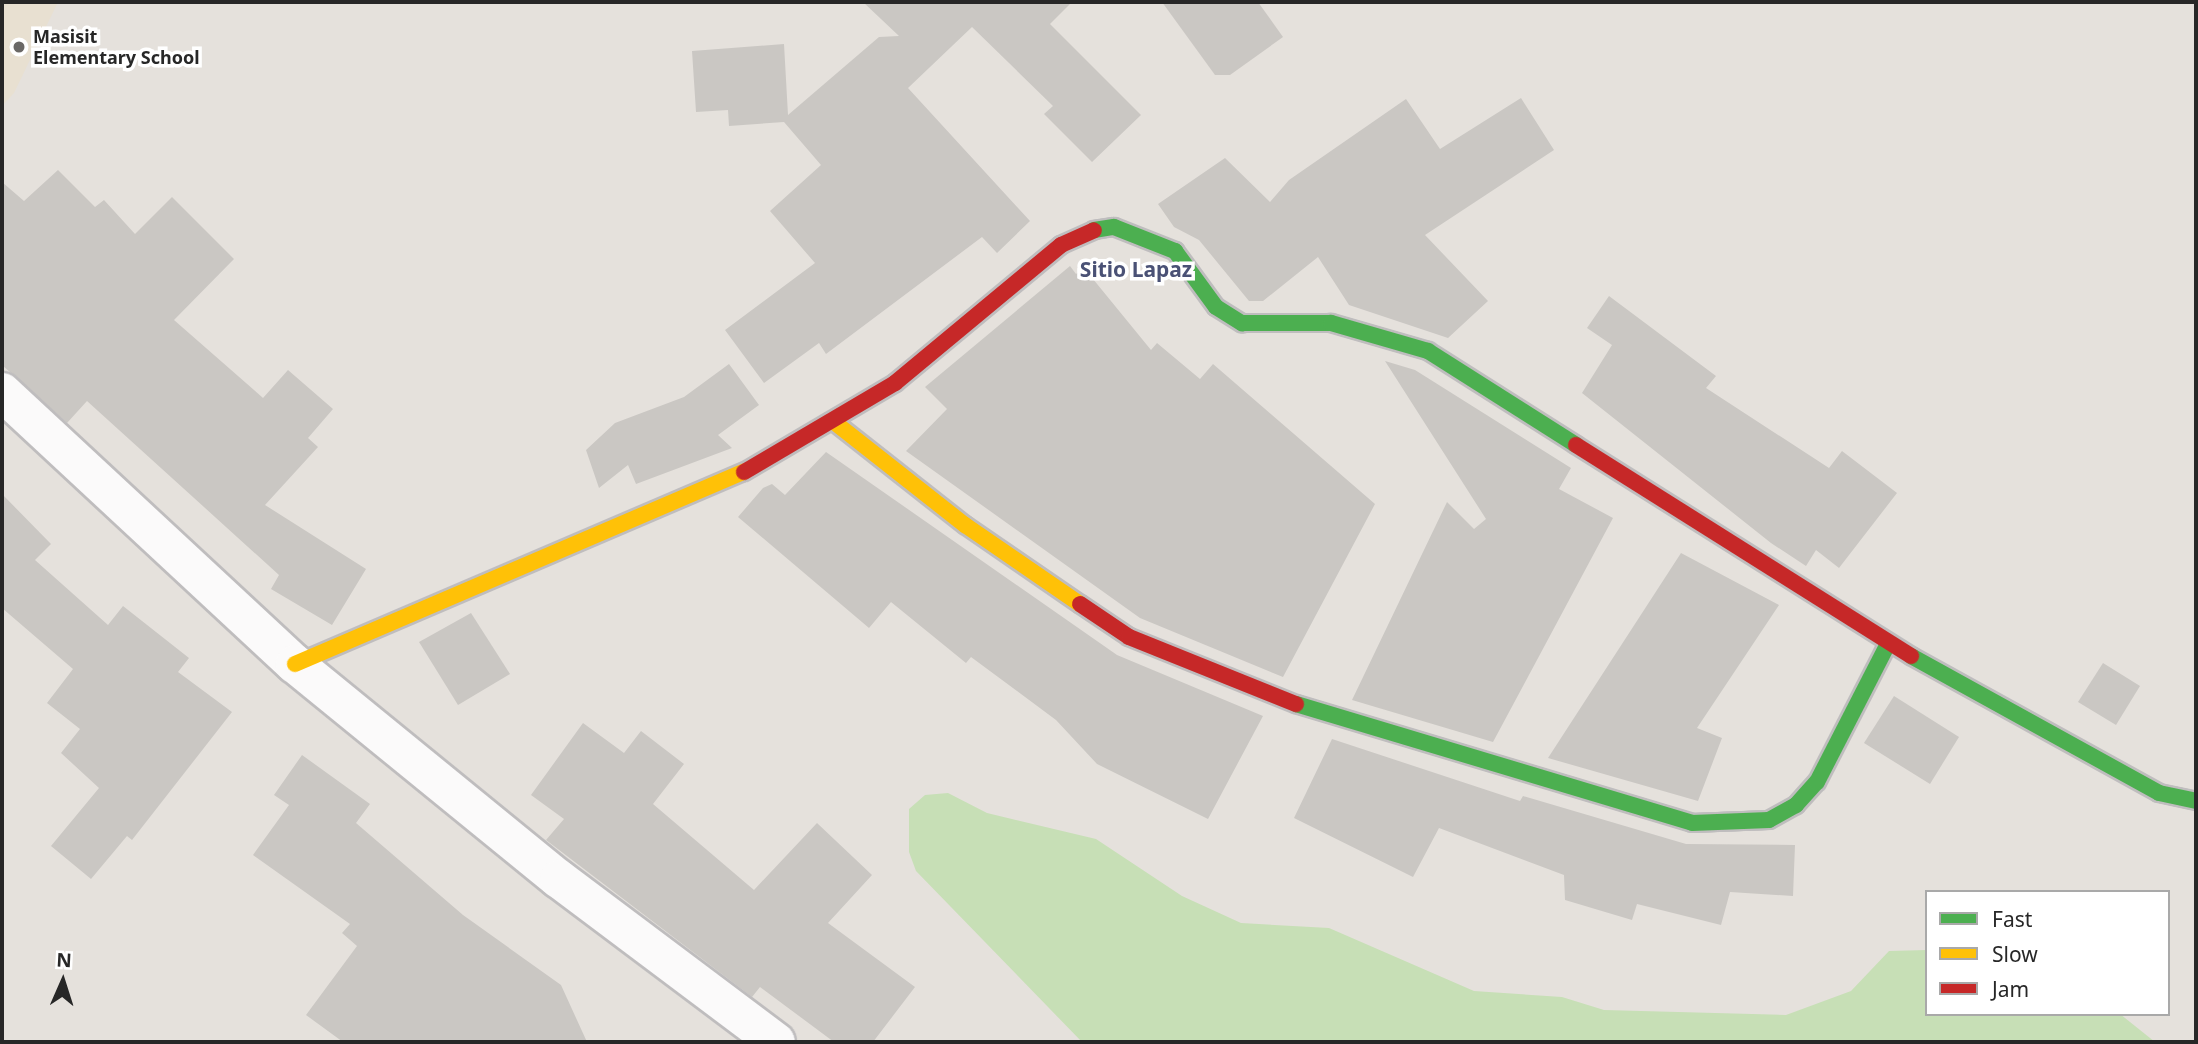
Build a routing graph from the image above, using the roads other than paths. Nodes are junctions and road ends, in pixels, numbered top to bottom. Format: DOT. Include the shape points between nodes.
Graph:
graph roads {
  1 [pos="2,392"];
  2 [pos="834,422"];
  3 [pos="1888,644"];
  4 [pos="295,664"];
  5 [pos="2196,801"];
  6 [pos="776,1042"];
  1 -- 4 [label="street"];
  2 -- 3 [label="street" via="895,383 1061,245 1087,231 1114,227 1175,251 1216,307 1242,323 1331,323 1428,351"];
  2 -- 3 [label="street" via="965,525 1129,637 1231,682 1333,716 1692,824 1769,820 1796,805 1816,782"];
  2 -- 4 [label="street" via="689,499"];
  3 -- 5 [label="street" via="2160,793"];
  4 -- 6 [label="street" via="559,879"];
}
